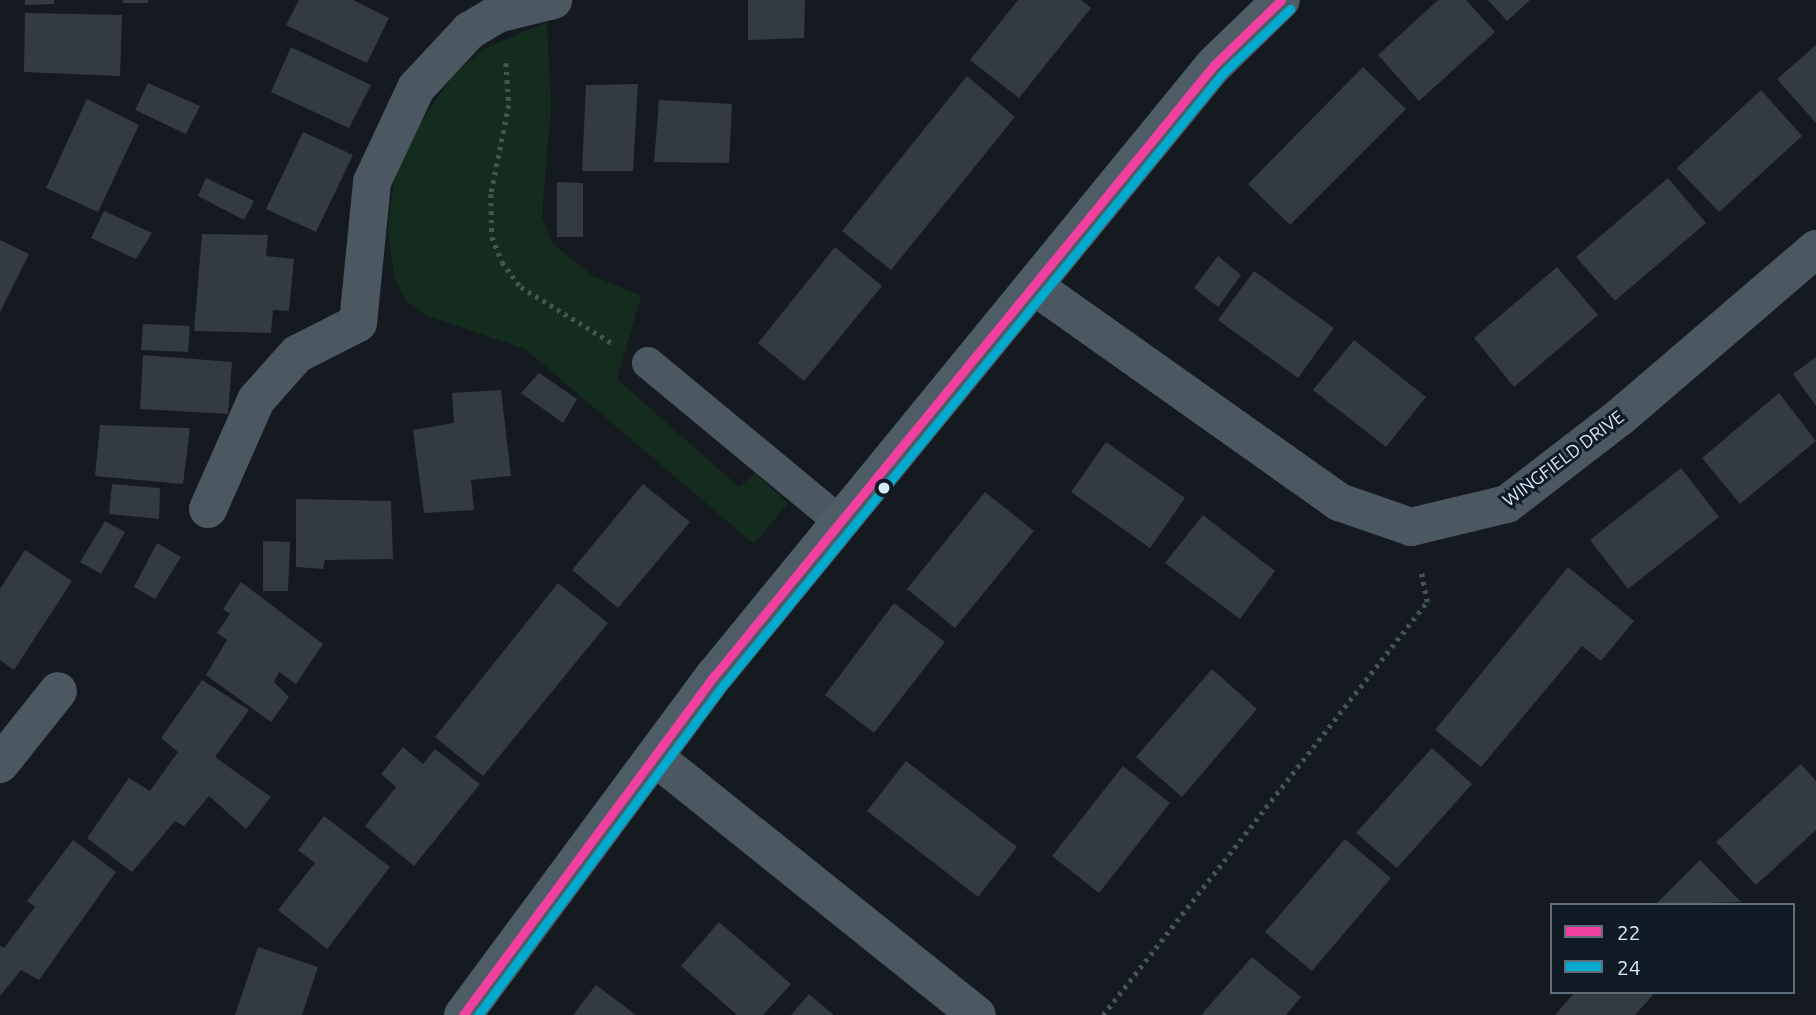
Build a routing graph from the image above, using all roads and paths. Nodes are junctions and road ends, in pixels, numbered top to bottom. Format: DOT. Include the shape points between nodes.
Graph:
graph roads {
  1 [pos="553,0"];
  2 [pos="1281,0"];
  3 [pos="497,14"];
  4 [pos="1816,249"];
  5 [pos="1034,286"];
  6 [pos="648,363"];
  7 [pos="208,509"];
  8 [pos="840,522"];
  9 [pos="1411,527"];
  10 [pos="58,691"];
  11 [pos="656,758"];
  12 [pos="0,764"];
  13 [pos="463,1015"];
  14 [pos="977,1015"];
  15 [pos="1103,1015"];
  1 -- 3 [label="street"];
  2 -- 5 [label="street" via="1214,65"];
  3 -- 6 [label="path" via="509,105 488,216 502,262 521,287"];
  3 -- 7 [label="street" via="469,31 416,88 387,142 372,182 366,218 358,323 297,354 256,400"];
  4 -- 9 [label="street, WINGFIELD DRIVE" via="1620,417 1507,504"];
  5 -- 8 [label="street"];
  5 -- 9 [label="street" via="1339,502"];
  6 -- 8 [label="lane"];
  8 -- 11 [label="street" via="715,675"];
  9 -- 15 [label="path" via="1427,602"];
  10 -- 12 [label="street"];
  11 -- 13 [label="street"];
  11 -- 14 [label="street"];
}
